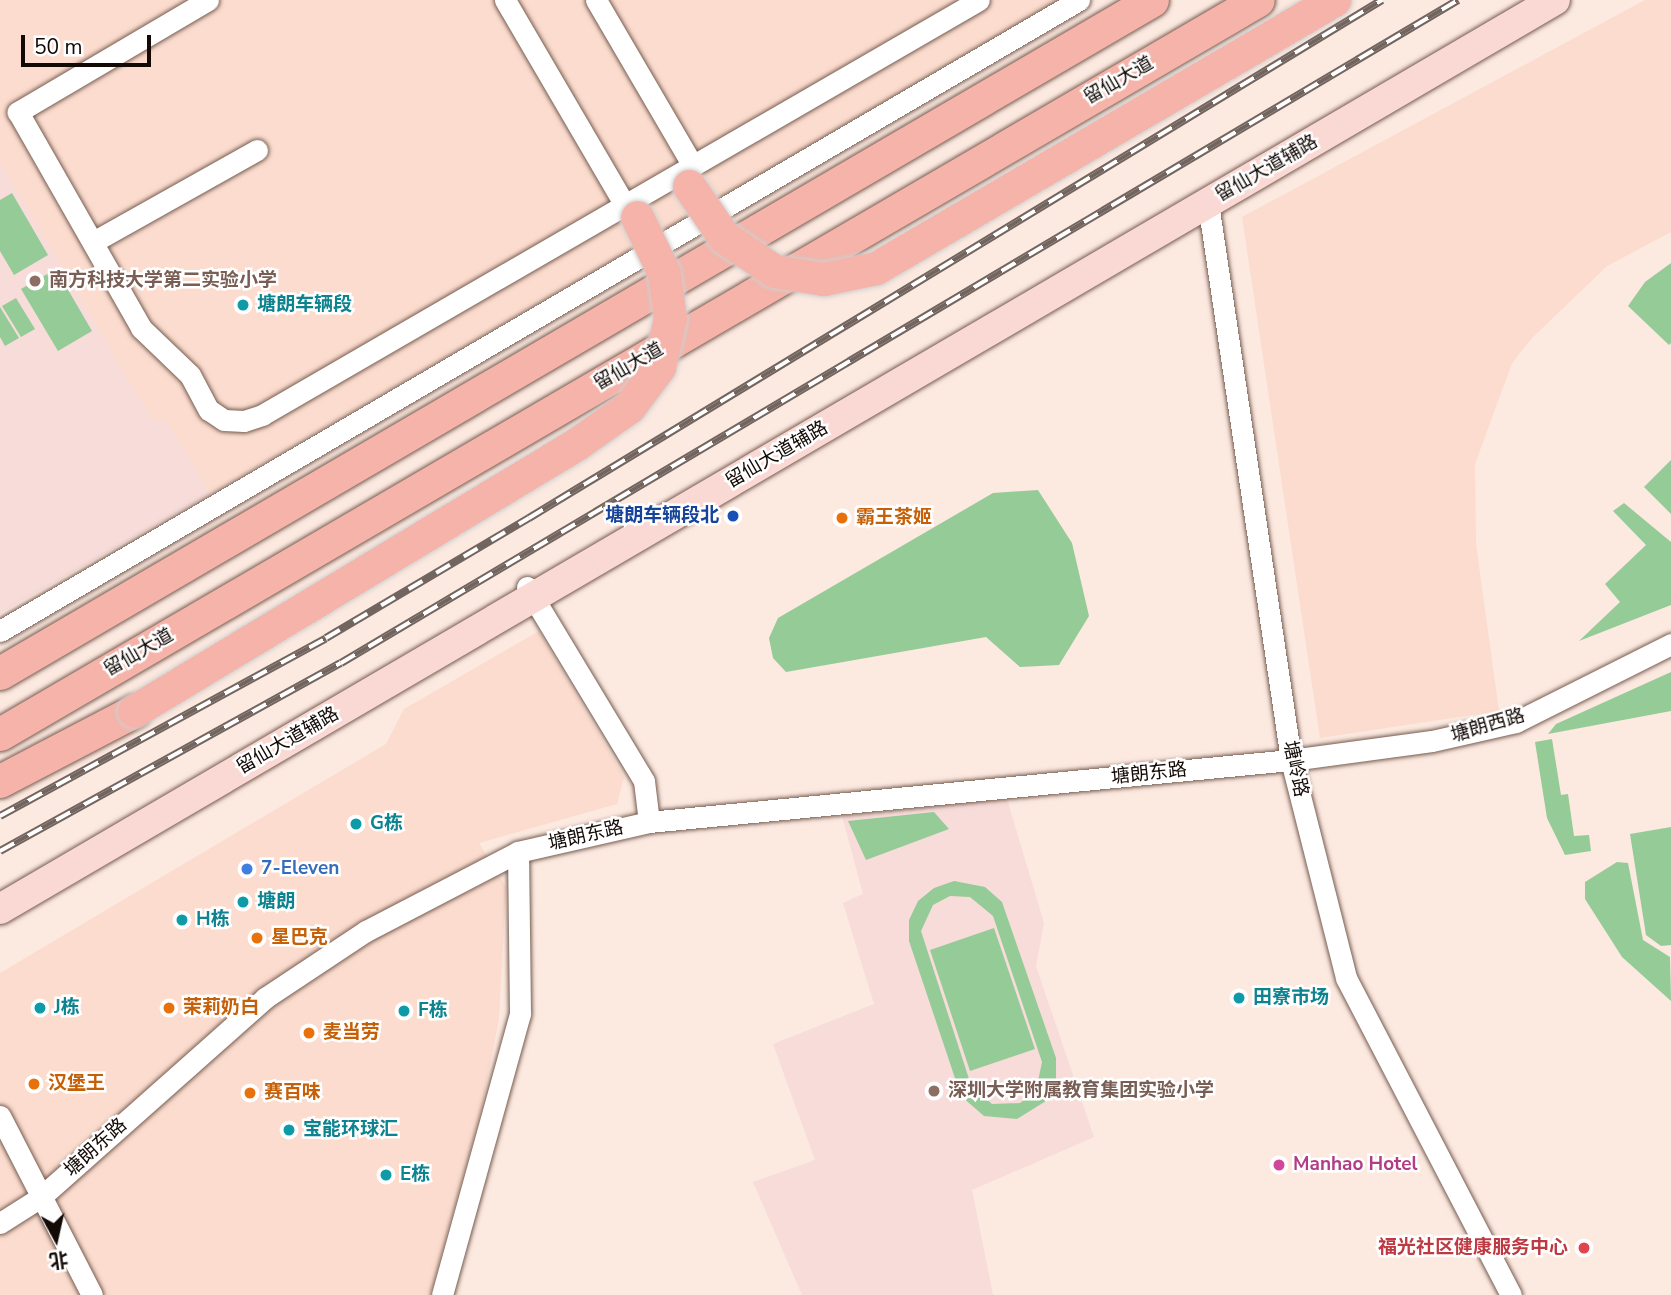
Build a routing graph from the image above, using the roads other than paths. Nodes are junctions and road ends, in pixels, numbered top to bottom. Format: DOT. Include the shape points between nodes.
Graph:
graph roads {
  1 [pos="208,0"];
  2 [pos="505,0"];
  3 [pos="596,0"];
  4 [pos="979,0"];
  5 [pos="1079,0"];
  6 [pos="1152,0"];
  7 [pos="1258,0"];
  8 [pos="1334,0"];
  9 [pos="1524,0"];
  10 [pos="1555,0"];
  11 [pos="257,150"];
  12 [pos="688,175"];
  13 [pos="1208,203"];
  14 [pos="630,208"];
  15 [pos="93,242"];
  16 [pos="530,591"];
  17 [pos="0,631"];
  18 [pos="1671,644"];
  19 [pos="0,673"];
  20 [pos="0,734"];
  21 [pos="1291,760"];
  22 [pos="0,781"];
  23 [pos="649,822"];
  24 [pos="518,852"];
  25 [pos="0,893"];
  26 [pos="0,909"];
  27 [pos="0,1116"];
  28 [pos="41,1197"];
  29 [pos="0,1223"];
  30 [pos="93,1295"];
  31 [pos="443,1295"];
  32 [pos="1511,1295"];
  1 -- 15 [label="street" via="18,112"];
  2 -- 14 [label="street"];
  3 -- 12 [label="street"];
  4 -- 12 [label="street"];
  5 -- 17 [label="street"];
  6 -- 19 [label="main road"];
  7 -- 20 [label="main road, 留仙大道"];
  8 -- 12 [label="main road, bridge" via="876,268 823,279 774,271 724,237"];
  9 -- 16 [label="main road, 留仙大道辅路"];
  10 -- 13 [label="main road, 留仙大道辅路"];
  11 -- 15 [label="street"];
  12 -- 14 [label="street"];
  13 -- 16 [label="main road, 留仙大道辅路"];
  13 -- 21 [label="street, 塘岭路"];
  14 -- 15 [label="street" via="244,421 224,419 209,410 190,375 141,328"];
  14 -- 22 [label="main road, bridge" via="664,274 670,318 659,367 629,407 134,710"];
  16 -- 23 [label="street" via="644,781"];
  16 -- 25 [label="main road, 留仙大道辅路"];
  16 -- 26 [label="main road, 留仙大道辅路"];
  18 -- 21 [label="street, 塘朗西路" via="1516,722 1432,741"];
  21 -- 23 [label="street, 塘朗东路"];
  21 -- 32 [label="street, 塘岭路" via="1346,978"];
  23 -- 24 [label="street, 塘朗东路"];
  24 -- 28 [label="street, 塘朗东路" via="366,931 265,998"];
  24 -- 31 [label="street" via="520,1014"];
  27 -- 28 [label="street"];
  28 -- 29 [label="street, 塘朗东路"];
  28 -- 30 [label="street"];
}
